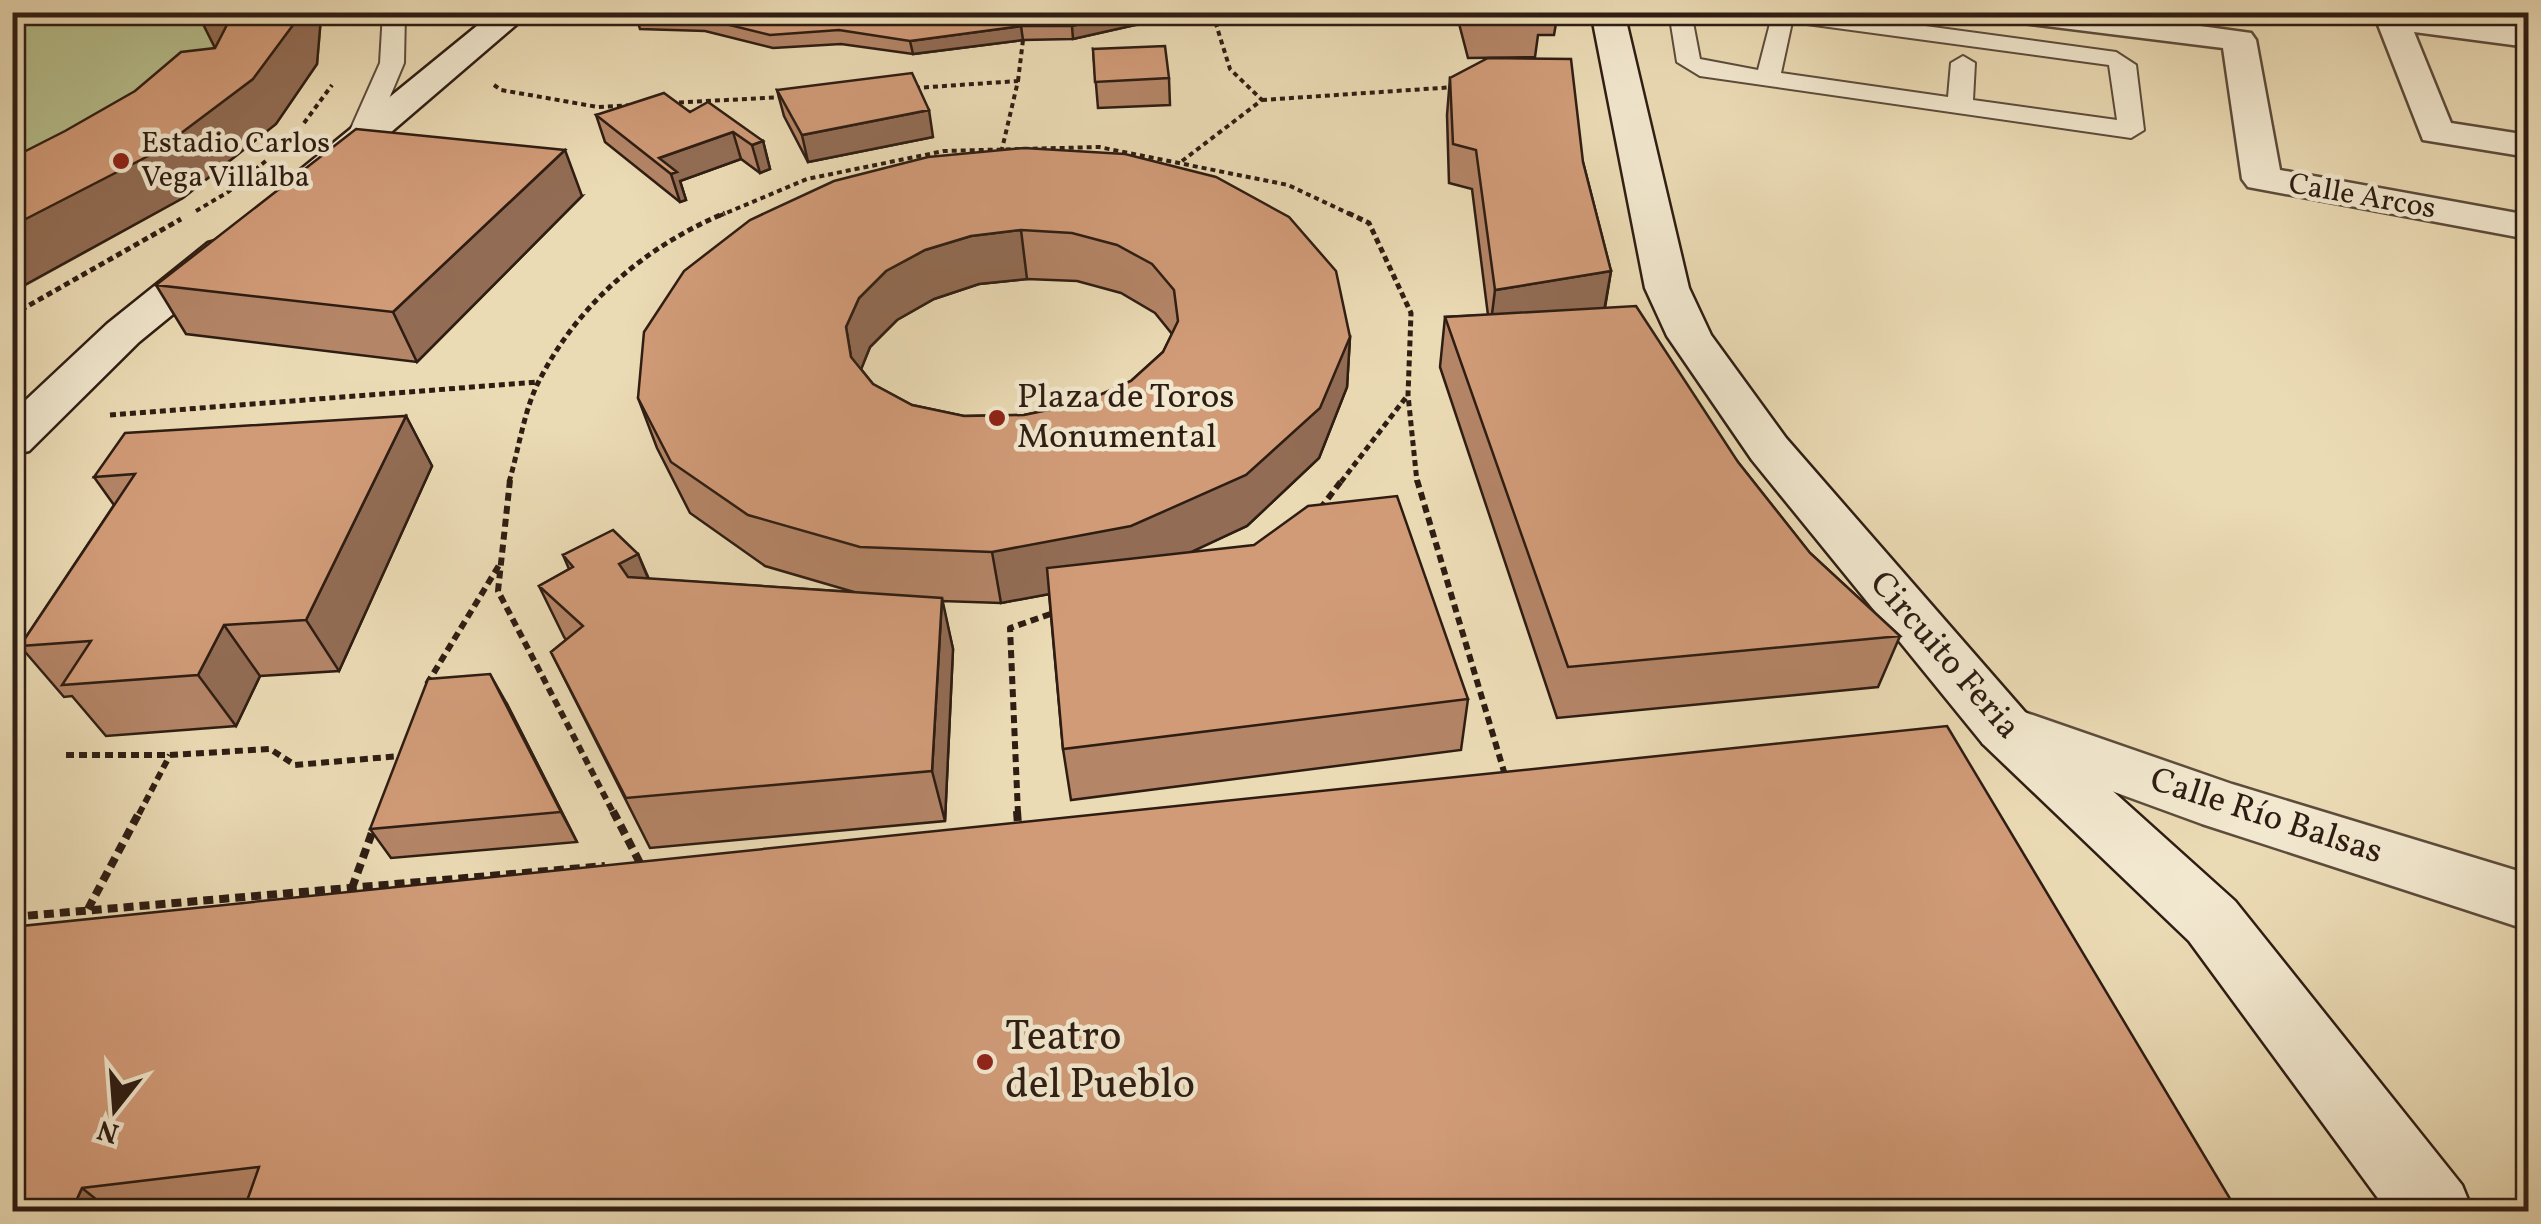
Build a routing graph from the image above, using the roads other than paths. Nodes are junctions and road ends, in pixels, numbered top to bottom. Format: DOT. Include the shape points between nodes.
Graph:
graph roads {
  1 [pos="394,12"];
  2 [pos="515,12"];
  3 [pos="1607,12"];
  4 [pos="1680,12"];
  5 [pos="2015,12"];
  6 [pos="2390,16"];
  7 [pos="2235,26"];
  8 [pos="2528,36"];
  9 [pos="1768,77"];
  10 [pos="2124,84"];
  11 [pos="1960,105"];
  12 [pos="357,144"];
  13 [pos="2528,146"];
  14 [pos="2528,227"];
  15 [pos="22,431"];
  16 [pos="2004,728"];
  17 [pos="2528,902"];
  18 [pos="2435,1212"];
  1 -- 12 [label="lane" via="392,63"];
  2 -- 12 [label="street"];
  3 -- 16 [label="street, Circuito Feria" via="1668,288 1689,336 1769,449"];
  4 -- 9 [label="lane" via="1690,62"];
  5 -- 7 [label="street, Calle Arcos"];
  6 -- 8 [label="street"];
  6 -- 13 [label="street" via="2436,132"];
  7 -- 14 [label="street, Calle Arcos" via="2262,179"];
  9 -- 10 [label="lane" via="1784,40 1782,14 2116,59 2124,64"];
  9 -- 11 [label="lane"];
  10 -- 11 [label="lane" via="1954,62"];
  10 -- 11 [label="lane" via="2131,130"];
  12 -- 15 [label="street" via="124,333"];
  16 -- 17 [label="street, Calle Río Balsas"];
  16 -- 18 [label="street, Circuito Feria" via="2212,921"];
}
